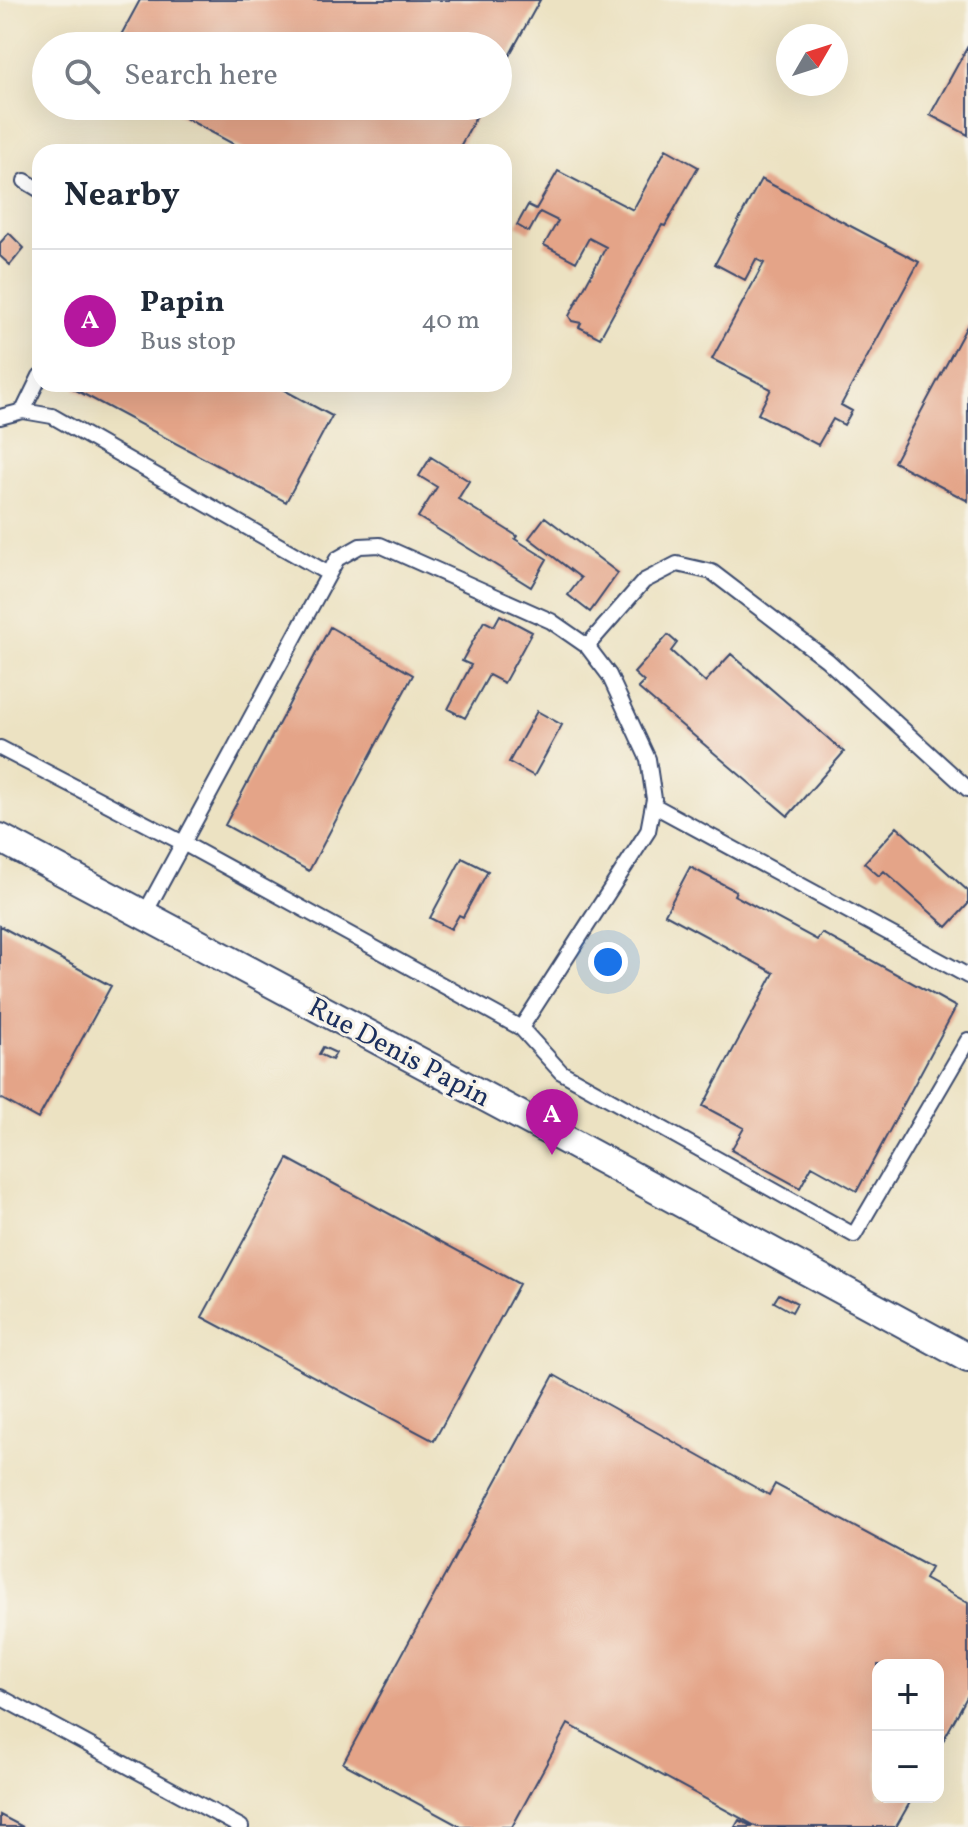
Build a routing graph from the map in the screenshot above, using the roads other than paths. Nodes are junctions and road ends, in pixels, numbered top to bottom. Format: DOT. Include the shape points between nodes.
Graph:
graph roads {
  1 [pos="25,181"];
  2 [pos="32,185"];
  3 [pos="32,392"];
  4 [pos="23,411"];
  5 [pos="0,417"];
  6 [pos="329,574"];
  7 [pos="587,646"];
  8 [pos="0,748"];
  9 [pos="968,789"];
  10 [pos="653,805"];
  11 [pos="0,838"];
  12 [pos="183,843"];
  13 [pos="144,915"];
  14 [pos="968,976"];
  15 [pos="521,1028"];
  16 [pos="968,1040"];
  17 [pos="968,1358"];
  18 [pos="0,1697"];
  19 [pos="241,1827"];
  1 -- 2 [label="lane"];
  3 -- 4 [label="lane"];
  4 -- 5 [label="lane"];
  4 -- 6 [label="lane" via="52,416"];
  6 -- 7 [label="lane" via="337,559 360,546 380,545 551,621"];
  6 -- 12 [label="lane"];
  7 -- 9 [label="lane" via="644,581 677,564 712,572 827,660"];
  7 -- 10 [label="lane" via="609,675 648,759"];
  8 -- 12 [label="lane"];
  10 -- 14 [label="lane"];
  10 -- 15 [label="lane" via="648,831"];
  11 -- 13 [label="street, Rue Denis Papin"];
  12 -- 13 [label="lane"];
  12 -- 15 [label="lane"];
  13 -- 17 [label="street, Rue Denis Papin"];
  15 -- 16 [label="lane" via="561,1072 854,1235"];
  18 -- 19 [label="lane"];
}
